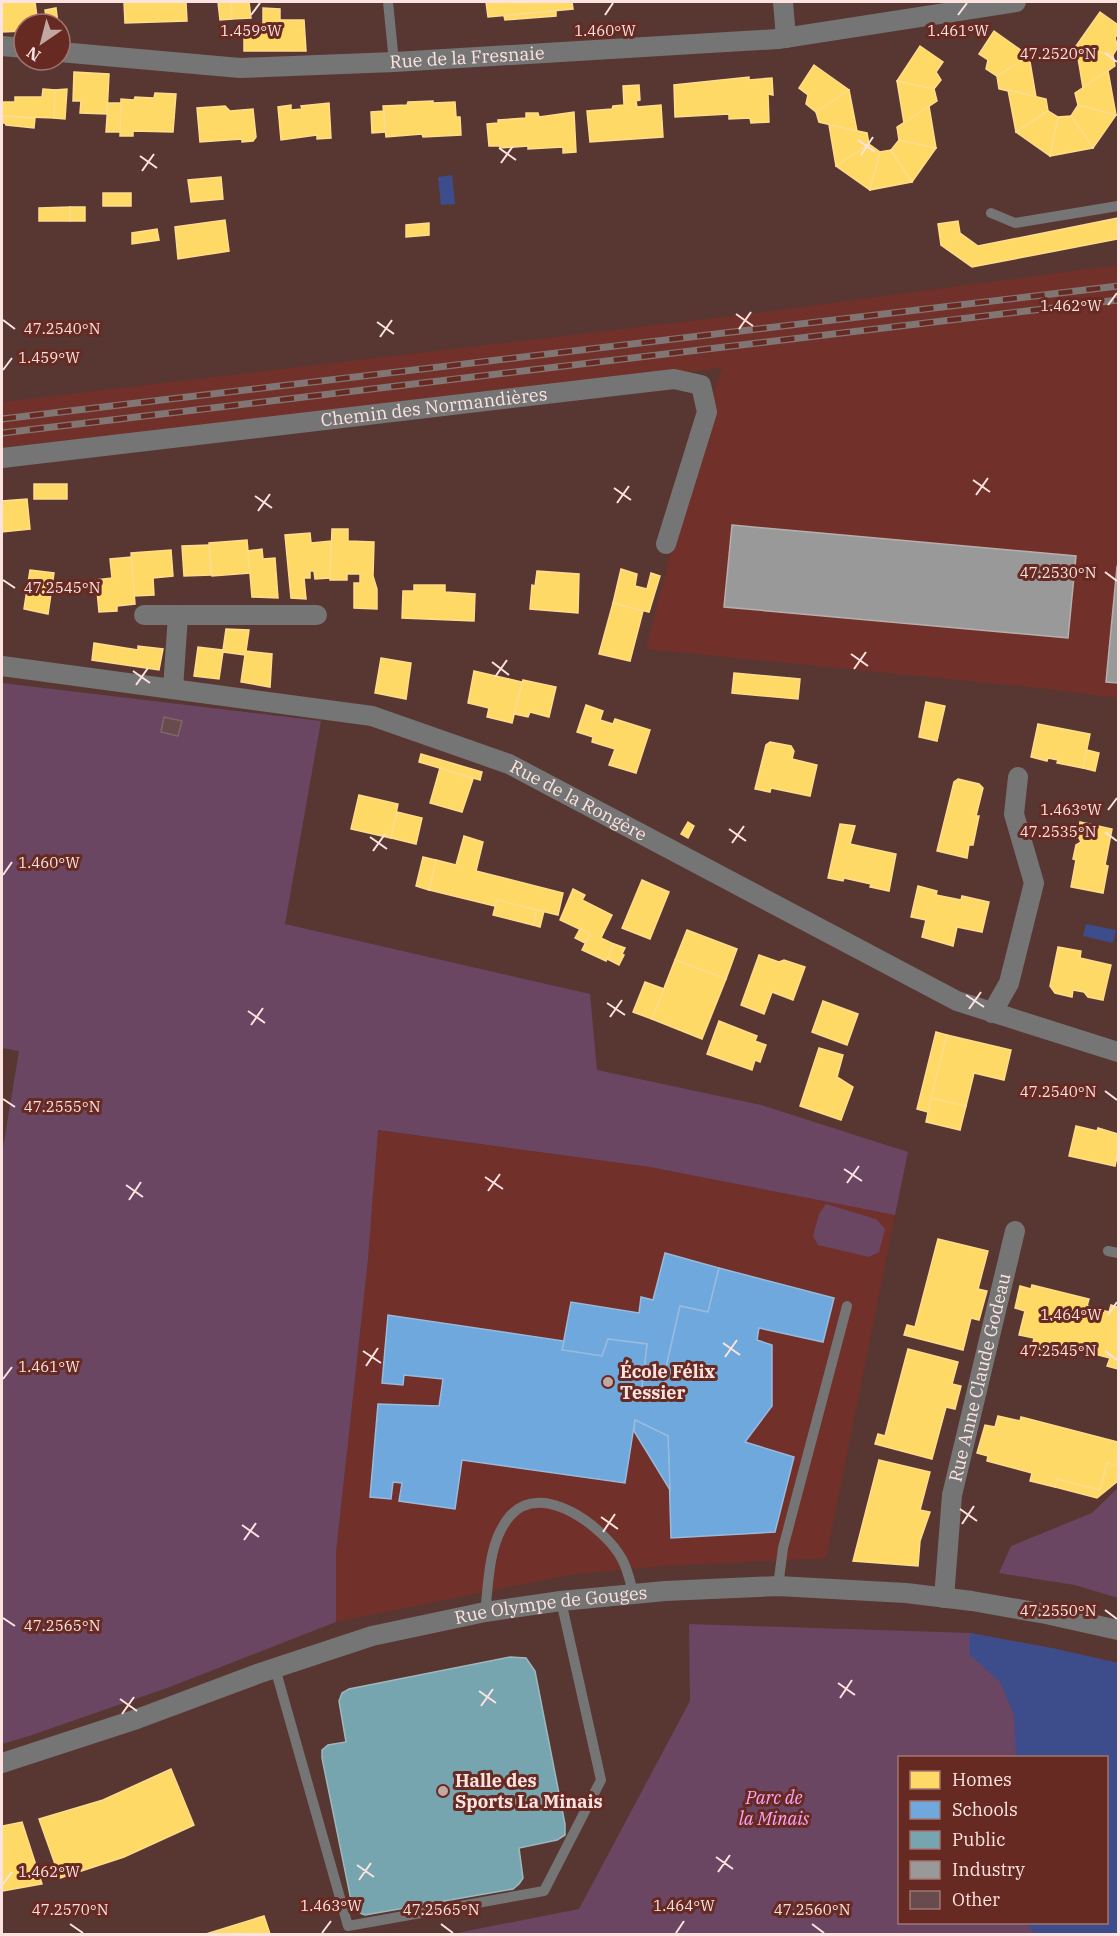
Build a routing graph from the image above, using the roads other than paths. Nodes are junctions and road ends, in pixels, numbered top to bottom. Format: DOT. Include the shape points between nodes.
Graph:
graph roads {
  1 [pos="388,2"];
  2 [pos="783,2"];
  3 [pos="1016,2"];
  4 [pos="786,38"];
  5 [pos="72,53"];
  6 [pos="394,63"];
  7 [pos="1119,206"];
  8 [pos="991,213"];
  9 [pos="2,458"];
  10 [pos="666,544"];
  11 [pos="144,615"];
  12 [pos="178,615"];
  13 [pos="317,615"];
  14 [pos="2,666"];
  15 [pos="173,689"];
  16 [pos="1018,777"];
  17 [pos="992,1013"];
  18 [pos="1119,1052"];
  19 [pos="1015,1231"];
  20 [pos="847,1306"];
  21 [pos="778,1586"];
  22 [pos="634,1594"];
  23 [pos="944,1598"];
  24 [pos="561,1601"];
  25 [pos="485,1612"];
  26 [pos="1119,1630"];
  27 [pos="275,1668"];
  28 [pos="2,1763"];
  1 -- 6 [label="lane"];
  2 -- 4 [label="street"];
  3 -- 4 [label="street, Rue de la Fresnaie"];
  4 -- 6 [label="street, Rue de la Fresnaie"];
  5 -- 6 [label="street, Rue de la Fresnaie" via="240,68"];
  7 -- 8 [label="lane" via="1015,223"];
  9 -- 10 [label="street, Chemin des Normandières" via="674,379 701,385 707,412"];
  11 -- 12 [label="street"];
  12 -- 13 [label="street"];
  12 -- 15 [label="street"];
  14 -- 15 [label="street, Rue de la Rongère"];
  15 -- 17 [label="street, Rue de la Rongère" via="372,717 509,765 957,1001"];
  16 -- 17 [label="street" via="1014,814 1034,883 1010,983"];
  17 -- 18 [label="street, Rue de la Rongère"];
  19 -- 23 [label="street, Rue Anne Claude Godeau" via="951,1495"];
  20 -- 21 [label="lane" via="783,1548"];
  21 -- 22 [label="street, Rue Olympe de Gouges"];
  21 -- 23 [label="street, Rue Olympe de Gouges"];
  22 -- 24 [label="street, Rue Olympe de Gouges"];
  22 -- 25 [label="lane" via="622,1559 607,1540 564,1508 534,1503 519,1508 509,1518 492,1552"];
  23 -- 26 [label="street, Rue Olympe de Gouges"];
  24 -- 25 [label="street, Rue Olympe de Gouges"];
  24 -- 27 [label="lane" via="601,1780 544,1891 348,1926"];
  25 -- 27 [label="street, Rue Olympe de Gouges" via="372,1635"];
  27 -- 28 [label="street, Rue Olympe de Gouges"];
}
